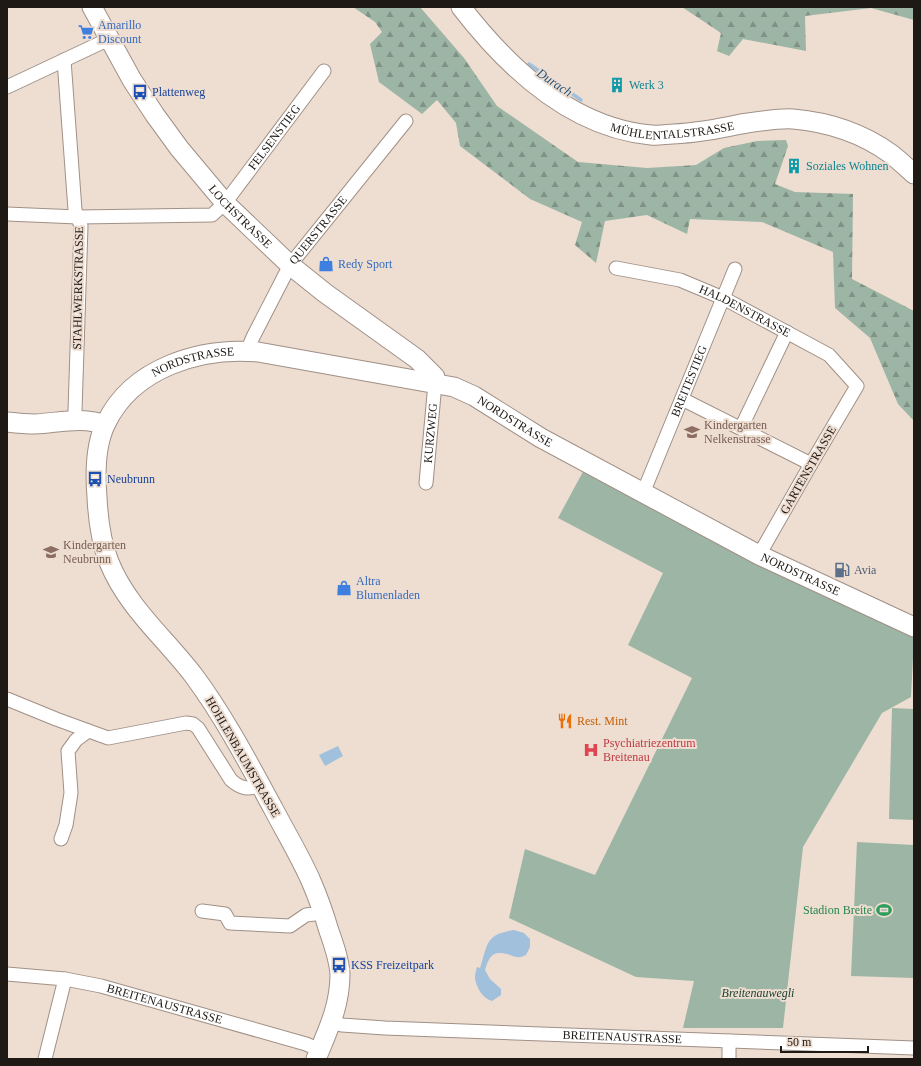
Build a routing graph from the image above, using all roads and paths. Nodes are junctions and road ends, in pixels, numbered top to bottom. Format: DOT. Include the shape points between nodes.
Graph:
graph roads {
  1 [pos="92,7"];
  2 [pos="461,7"];
  3 [pos="109,39"];
  4 [pos="64,60"];
  5 [pos="324,71"];
  6 [pos="7,87"];
  7 [pos="406,121"];
  8 [pos="914,174"];
  9 [pos="225,203"];
  10 [pos="7,214"];
  11 [pos="78,217"];
  12 [pos="290,265"];
  13 [pos="616,268"];
  14 [pos="735,269"];
  15 [pos="723,298"];
  16 [pos="787,332"];
  17 [pos="247,351"];
  18 [pos="435,383"];
  19 [pos="857,386"];
  20 [pos="682,399"];
  21 [pos="77,420"];
  22 [pos="7,422"];
  23 [pos="105,425"];
  24 [pos="741,428"];
  25 [pos="810,464"];
  26 [pos="426,483"];
  27 [pos="643,493"];
  28 [pos="759,555"];
  29 [pos="914,627"];
  30 [pos="7,700"];
  31 [pos="88,731"];
  32 [pos="261,785"];
  33 [pos="61,839"];
  34 [pos="202,911"];
  35 [pos="323,913"];
  36 [pos="7,974"];
  37 [pos="65,979"];
  38 [pos="332,1022"];
  39 [pos="729,1041"];
  40 [pos="914,1048"];
  41 [pos="318,1054"];
  42 [pos="45,1059"];
  43 [pos="729,1059"];
  1 -- 3 [label="street, LOCHSTRASSE"];
  2 -- 8 [label="street, MÜHLENTALSTRASSE" via="481,32 533,83 588,119 623,131 653,135 696,133 747,123 791,119 812,122 858,134 892,155"];
  3 -- 4 [label="street"];
  3 -- 9 [label="street, LOCHSTRASSE" via="155,115"];
  4 -- 6 [label="street"];
  4 -- 11 [label="street, STAHLWERKSTRASSE" via="75,210"];
  5 -- 9 [label="street, FELSENSTIEG"];
  7 -- 12 [label="street, QUERSTRASSE"];
  9 -- 11 [label="street, FELSENSTIEG" via="212,215"];
  9 -- 12 [label="street, LOCHSTRASSE"];
  10 -- 11 [label="street, FELSENSTIEG"];
  11 -- 21 [label="street, STAHLWERKSTRASSE" via="81,226 75,412"];
  12 -- 17 [label="street, QUERSTRASSE"];
  12 -- 18 [label="street, LOCHSTRASSE" via="417,359 435,378"];
  13 -- 15 [label="street, HALDENSTRASSE" via="680,280"];
  14 -- 15 [label="street, BREITESTIEG"];
  15 -- 16 [label="street, HALDENSTRASSE"];
  15 -- 20 [label="street, BREITESTIEG"];
  16 -- 19 [label="street, HALDENSTRASSE" via="829,355"];
  16 -- 24 [label="street"];
  17 -- 18 [label="street, NORDSTRASSE"];
  17 -- 23 [label="street, NORDSTRASSE" via="229,350 198,356 156,372 122,399"];
  18 -- 26 [label="street, KURZWEG"];
  18 -- 27 [label="street, NORDSTRASSE" via="469,393 541,438"];
  19 -- 25 [label="street, GARTENSTRASSE"];
  20 -- 24 [label="street"];
  20 -- 27 [label="street, BREITESTIEG"];
  21 -- 22 [label="street" via="34,424"];
  21 -- 23 [label="street" via="95,421"];
  23 -- 32 [label="street, HOHLENBAUMSTRASSE" via="98,450 96,479 102,536 108,560 126,596 193,675 223,718"];
  24 -- 25 [label="street"];
  25 -- 28 [label="street, GARTENSTRASSE"];
  27 -- 28 [label="street, NORDSTRASSE"];
  28 -- 29 [label="street, NORDSTRASSE"];
  30 -- 31 [label="street"];
  31 -- 32 [label="street" via="108,738 186,723 193,724 236,785 252,789"];
  31 -- 33 [label="street" via="76,740 68,751 71,793"];
  32 -- 35 [label="street, HOHLENBAUMSTRASSE" via="312,882"];
  34 -- 35 [label="street" via="225,914 230,923 290,926 306,915"];
  35 -- 38 [label="street, HOHLENBAUMSTRASSE" via="335,947 339,969 338,1003"];
  36 -- 37 [label="street, BREITENAUSTRASSE"];
  37 -- 41 [label="street, BREITENAUSTRASSE" via="101,986 306,1044"];
  37 -- 42 [label="street"];
  38 -- 39 [label="street, BREITENAUSTRASSE" via="386,1028"];
  38 -- 41 [label="street, HOHLENBAUMSTRASSE"];
  39 -- 40 [label="street, BREITENAUSTRASSE"];
  39 -- 43 [label="street"];
}
